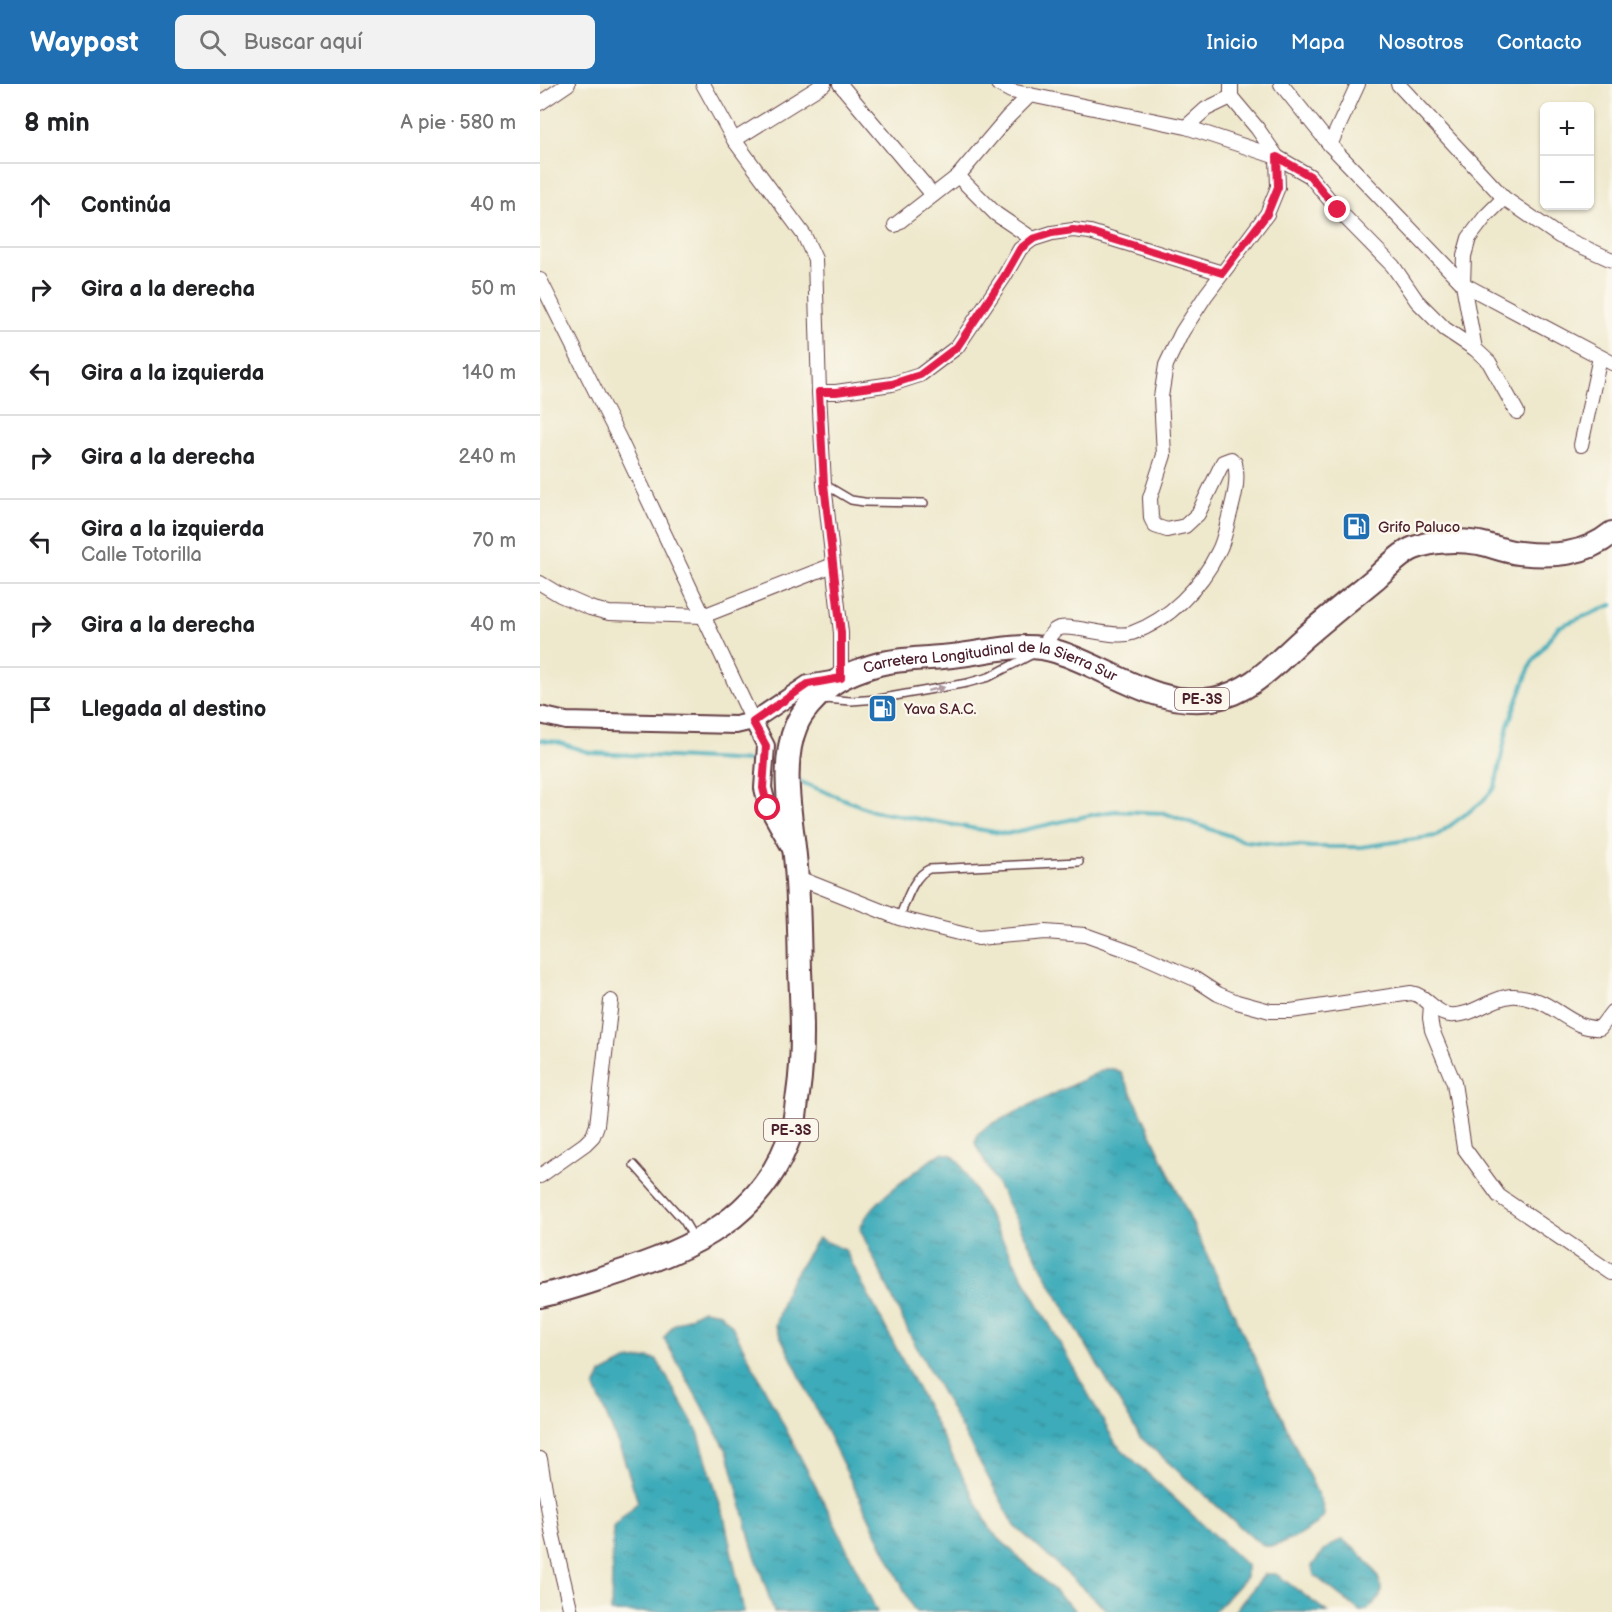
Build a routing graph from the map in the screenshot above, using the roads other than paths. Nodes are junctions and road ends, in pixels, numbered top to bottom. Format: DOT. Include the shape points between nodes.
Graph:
graph roads {
  1 [pos="568,84"];
  2 [pos="703,84"];
  3 [pos="824,84"];
  4 [pos="840,84"];
  5 [pos="998,84"];
  6 [pos="1281,84"];
  7 [pos="1358,84"];
  8 [pos="1398,84"];
  9 [pos="1231,91"];
  10 [pos="1030,95"];
  11 [pos="540,103"];
  12 [pos="1186,127"];
  13 [pos="734,140"];
  14 [pos="1330,145"];
  15 [pos="1277,157"];
  16 [pos="958,176"];
  17 [pos="933,195"];
  18 [pos="1504,198"];
  19 [pos="895,225"];
  20 [pos="1033,239"];
  21 [pos="1612,260"];
  22 [pos="1222,273"];
  23 [pos="540,280"];
  24 [pos="1463,284"];
  25 [pos="1475,349"];
  26 [pos="1606,360"];
  27 [pos="819,392"];
  28 [pos="1517,412"];
  29 [pos="1581,445"];
  30 [pos="824,484"];
  31 [pos="924,503"];
  32 [pos="1612,533"];
  33 [pos="833,565"];
  34 [pos="540,583"];
  35 [pos="703,616"];
  36 [pos="1042,649"];
  37 [pos="841,678"];
  38 [pos="816,698"];
  39 [pos="540,715"];
  40 [pos="753,722"];
  41 [pos="1079,862"];
  42 [pos="796,867"];
  43 [pos="899,918"];
  44 [pos="611,1001"];
  45 [pos="1431,1005"];
  46 [pos="1612,1012"];
  47 [pos="634,1165"];
  48 [pos="540,1176"];
  49 [pos="697,1242"];
  50 [pos="1612,1273"];
  51 [pos="540,1296"];
  52 [pos="540,1459"];
  53 [pos="544,1506"];
  54 [pos="571,1612"];
  1 -- 11 [label="street"];
  2 -- 13 [label="street"];
  3 -- 13 [label="street"];
  4 -- 17 [label="street"];
  5 -- 10 [label="street"];
  6 -- 14 [label="street"];
  7 -- 14 [label="street"];
  8 -- 18 [label="street"];
  9 -- 12 [label="street"];
  9 -- 15 [label="street"];
  10 -- 12 [label="street"];
  10 -- 16 [label="street"];
  12 -- 15 [label="street"];
  13 -- 27 [label="street" via="804,235 815,259"];
  14 -- 24 [label="street"];
  15 -- 22 [label="street" via="1278,187 1267,214"];
  15 -- 25 [label="street" via="1310,176 1393,266 1417,301 1444,329"];
  16 -- 17 [label="street"];
  16 -- 20 [label="street" via="996,214"];
  17 -- 19 [label="street"];
  18 -- 21 [label="street" via="1558,236"];
  18 -- 24 [label="street" via="1469,238"];
  20 -- 22 [label="street" via="1073,230 1090,232"];
  20 -- 27 [label="street" via="1020,249 957,347 920,375 892,384"];
  22 -- 36 [label="street" via="1182,332 1166,365 1161,397 1164,454 1150,498 1155,526 1167,530 1185,526 1198,514 1223,462 1231,459 1238,476 1219,552 1177,607 1153,624 1130,634 1062,627 1053,631"];
  23 -- 35 [label="street"];
  24 -- 25 [label="street"];
  24 -- 26 [label="street"];
  25 -- 28 [label="street" via="1489,362"];
  26 -- 29 [label="street"];
  27 -- 30 [label="street"];
  30 -- 31 [label="lane" via="851,500"];
  30 -- 33 [label="street"];
  32 -- 36 [label="highway, Carretera Longitudinal de la Sierra Sur / PE-3S" via="1565,555 1516,553 1455,541 1412,548 1263,676 1240,691 1212,699 1178,700 1139,688 1056,651"];
  33 -- 35 [label="street"];
  33 -- 37 [label="street" via="841,633"];
  34 -- 35 [label="street" via="560,595 609,613"];
  35 -- 40 [label="street"];
  36 -- 37 [label="highway, Carretera Longitudinal de la Sierra Sur / PE-3S" via="1004,648 882,663"];
  38 -- 36 [label="lane, one-way" via="878,699 967,683 989,677"];
  37 -- 38 [label="highway, Carretera Longitudinal de la Sierra Sur / PE-3S"];
  37 -- 40 [label="street" via="808,684"];
  38 -- 42 [label="highway, Carretera Longitudinal de la Sierra Sur / PE-3S" via="796,724 789,756 789,815"];
  39 -- 40 [label="street" via="566,721 736,725"];
  40 -- 42 [label="street" via="766,746 763,788 768,808"];
  41 -- 43 [label="lane" via="929,869 917,879"];
  42 -- 43 [label="street"];
  42 -- 49 [label="highway, Carretera Longitudinal de la Sierra Sur / PE-3S" via="803,1021 794,1124 783,1152 748,1204 724,1226"];
  43 -- 45 [label="street" via="978,938 1045,932 1084,935 1141,955 1227,998 1270,1011 1407,993 1417,994"];
  44 -- 48 [label="street" via="593,1136"];
  45 -- 46 [label="street" via="1441,1013 1456,1015 1520,996 1540,1002 1588,1029 1600,1028"];
  45 -- 50 [label="street" via="1432,1030 1454,1083 1464,1148 1499,1196"];
  47 -- 49 [label="lane" via="684,1221"];
  49 -- 51 [label="highway, Carretera Longitudinal de la Sierra Sur / PE-3S" via="640,1266"];
  52 -- 53 [label="street"];
  53 -- 54 [label="street"];
}
